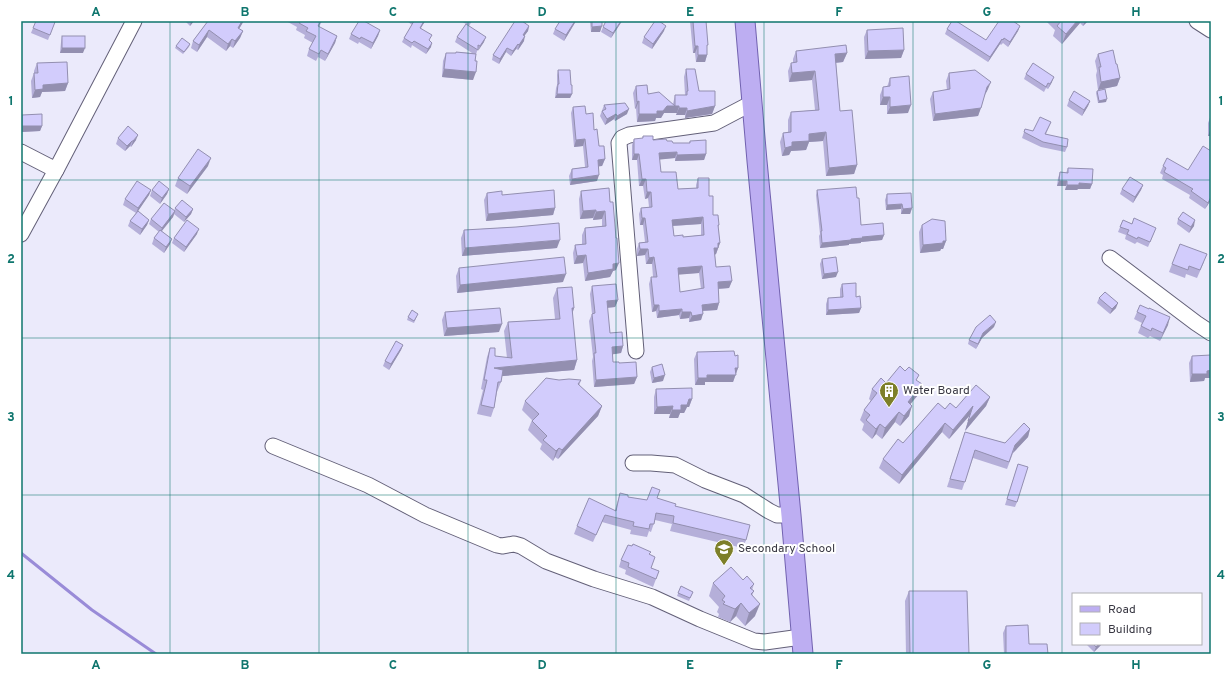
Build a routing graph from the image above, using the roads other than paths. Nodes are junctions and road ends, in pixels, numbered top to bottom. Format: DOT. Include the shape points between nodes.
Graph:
graph roads {
  1 [pos="134,21"];
  2 [pos="745,21"];
  3 [pos="1197,21"];
  4 [pos="1211,30"];
  5 [pos="752,103"];
  6 [pos="21,152"];
  7 [pos="56,170"];
  8 [pos="21,234"];
  9 [pos="1110,258"];
  10 [pos="1211,333"];
  11 [pos="636,350"];
  12 [pos="273,446"];
  13 [pos="633,463"];
  14 [pos="791,515"];
  15 [pos="802,646"];
  1 -- 7 [label="street"];
  2 -- 5 [label="main road"];
  3 -- 4 [label="street"];
  5 -- 11 [label="street" via="714,123 629,135 622,138 619,143"];
  5 -- 14 [label="main road"];
  6 -- 7 [label="street"];
  7 -- 8 [label="street"];
  9 -- 10 [label="street"];
  12 -- 15 [label="street" via="368,485 425,515 497,545 521,546 546,561 652,597 754,641"];
  13 -- 14 [label="street" via="675,465 744,495 777,515"];
  14 -- 15 [label="main road"];
}
